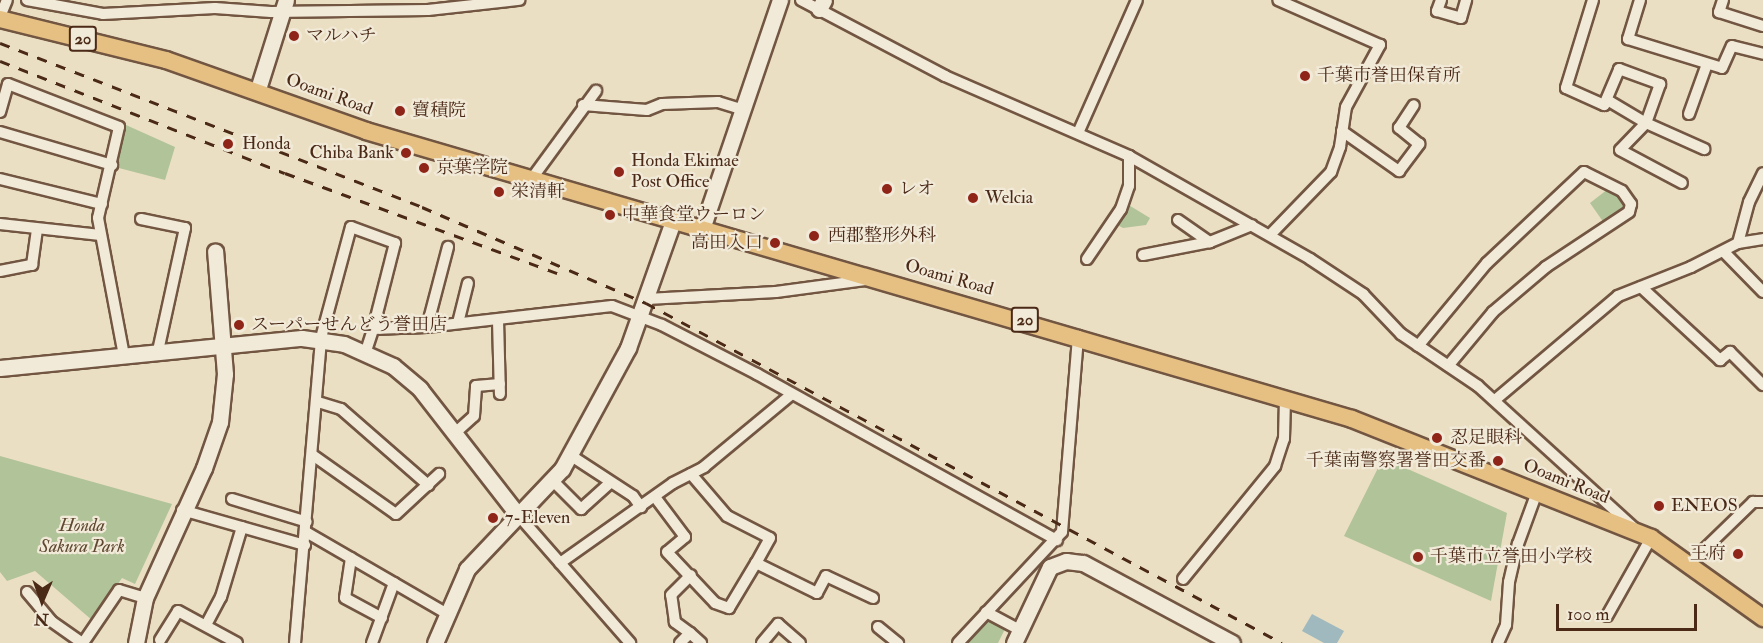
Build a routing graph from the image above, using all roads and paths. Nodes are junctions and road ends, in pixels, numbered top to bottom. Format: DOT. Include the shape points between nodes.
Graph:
graph roads {
  1 [pos="7,0"];
  2 [pos="27,0"];
  3 [pos="519,0"];
  4 [pos="780,0"];
  5 [pos="801,0"];
  6 [pos="1137,0"];
  7 [pos="1278,0"];
  8 [pos="1441,0"];
  9 [pos="1466,0"];
  10 [pos="1593,0"];
  11 [pos="1640,0"];
  12 [pos="1723,0"];
  13 [pos="284,5"];
  14 [pos="821,5"];
  15 [pos="0,18"];
  16 [pos="1763,26"];
  17 [pos="1763,54"];
  18 [pos="1707,64"];
  19 [pos="258,89"];
  20 [pos="596,91"];
  21 [pos="1609,101"];
  22 [pos="583,105"];
  23 [pos="1414,105"];
  24 [pos="746,110"];
  25 [pos="0,112"];
  26 [pos="1689,114"];
  27 [pos="1646,123"];
  28 [pos="0,132"];
  29 [pos="1342,132"];
  30 [pos="1078,133"];
  31 [pos="1704,149"];
  32 [pos="1129,156"];
  33 [pos="112,165"];
  34 [pos="1763,173"];
  35 [pos="533,177"];
  36 [pos="0,179"];
  37 [pos="1682,183"];
  38 [pos="102,204"];
  39 [pos="674,218"];
  40 [pos="141,219"];
  41 [pos="1178,220"];
  42 [pos="0,224"];
  43 [pos="1252,225"];
  44 [pos="703,226"];
  45 [pos="37,231"];
  46 [pos="100,235"];
  47 [pos="1270,235"];
  48 [pos="1763,239"];
  49 [pos="1210,242"];
  50 [pos="1738,243"];
  51 [pos="448,247"];
  52 [pos="215,252"];
  53 [pos="1724,252"];
  54 [pos="1143,255"];
  55 [pos="1087,259"];
  56 [pos="0,271"];
  57 [pos="877,279"];
  58 [pos="468,283"];
  59 [pos="1641,288"];
  60 [pos="1763,292"];
  61 [pos="647,299"];
  62 [pos="641,318"];
  63 [pos="498,320"];
  64 [pos="458,323"];
  65 [pos="427,327"];
  66 [pos="374,329"];
  67 [pos="1078,336"];
  68 [pos="321,338"];
  69 [pos="223,346"];
  70 [pos="1418,346"];
  71 [pos="158,351"];
  72 [pos="366,351"];
  73 [pos="124,355"];
  74 [pos="1448,366"];
  75 [pos="0,368"];
  76 [pos="1763,385"];
  77 [pos="792,394"];
  78 [pos="1285,398"];
  79 [pos="1495,400"];
  80 [pos="318,402"];
  81 [pos="455,433"];
  82 [pos="570,455"];
  83 [pos="314,456"];
  84 [pos="439,474"];
  85 [pos="691,474"];
  86 [pos="553,481"];
  87 [pos="611,482"];
  88 [pos="428,485"];
  89 [pos="1538,492"];
  90 [pos="655,497"];
  91 [pos="232,499"];
  92 [pos="1763,502"];
  93 [pos="641,507"];
  94 [pos="182,510"];
  95 [pos="519,516"];
  96 [pos="242,527"];
  97 [pos="306,527"];
  98 [pos="1644,535"];
  99 [pos="1058,540"];
  100 [pos="304,545"];
  101 [pos="351,558"];
  102 [pos="560,563"];
  103 [pos="756,563"];
  104 [pos="1690,563"];
  105 [pos="691,575"];
  106 [pos="1183,579"];
  107 [pos="394,583"];
  108 [pos="27,592"];
  109 [pos="145,598"];
  110 [pos="873,598"];
  111 [pos="986,612"];
  112 [pos="446,613"];
  113 [pos="1607,616"];
  114 [pos="382,618"];
  115 [pos="1763,618"];
  116 [pos="206,625"];
  117 [pos="878,627"];
  118 [pos="690,633"];
  119 [pos="1017,636"];
  120 [pos="220,639"];
  121 [pos="160,640"];
  122 [pos="83,643"];
  123 [pos="136,643"];
  124 [pos="237,643"];
  125 [pos="295,643"];
  126 [pos="372,643"];
  127 [pos="435,643"];
  128 [pos="630,643"];
  129 [pos="680,643"];
  130 [pos="701,643"];
  131 [pos="762,643"];
  132 [pos="800,643"];
  133 [pos="898,643"];
  134 [pos="958,643"];
  135 [pos="1232,643"];
  136 [pos="1498,643"];
  1 -- 15 [label="street"];
  2 -- 13 [label="street" via="103,14"];
  3 -- 13 [label="street" via="428,10"];
  4 -- 24 [label="street"];
  5 -- 14 [label="street"];
  6 -- 30 [label="street"];
  7 -- 29 [label="street" via="1380,45 1346,107"];
  8 -- 9 [label="street" via="1437,11 1461,18"];
  10 -- 21 [label="street" via="1566,88 1604,105"];
  11 -- 18 [label="street" via="1628,39"];
  12 -- 16 [label="street" via="1719,12"];
  13 -- 19 [label="street"];
  14 -- 30 [label="street" via="945,76"];
  15 -- 19 [label="main road, 20" via="166,60"];
  17 -- 18 [label="street" via="1732,46 1722,68"];
  18 -- 26 [label="street"];
  19 -- 35 [label="main road, Ooami Road / 20" via="366,131"];
  20 -- 22 [label="street"];
  21 -- 27 [label="street"];
  21 -- 27 [label="street" via="1619,69 1660,84"];
  22 -- 24 [label="street" via="647,110 662,104 718,102"];
  22 -- 35 [label="street"];
  23 -- 29 [label="street" via="1400,128 1419,144 1400,171"];
  24 -- 44 [label="street"];
  25 -- 33 [label="street" via="8,84 111,121 120,132"];
  27 -- 31 [label="street"];
  27 -- 37 [label="street" via="1620,150"];
  28 -- 33 [label="street"];
  29 -- 47 [label="street" via="1337,158 1325,181"];
  30 -- 32 [label="street"];
  32 -- 43 [label="street"];
  32 -- 55 [label="street" via="1129,186 1120,209"];
  33 -- 38 [label="street"];
  34 -- 50 [label="street" via="1749,202"];
  35 -- 39 [label="main road, Ooami Road / 20"];
  36 -- 38 [label="street"];
  38 -- 46 [label="street"];
  39 -- 44 [label="main road, Ooami Road / 20"];
  39 -- 61 [label="street"];
  40 -- 71 [label="street" via="185,228"];
  41 -- 49 [label="street"];
  42 -- 45 [label="street"];
  43 -- 47 [label="street"];
  43 -- 49 [label="street"];
  44 -- 57 [label="main road, Ooami Road / 20"];
  45 -- 46 [label="street"];
  45 -- 56 [label="street" via="32,265"];
  46 -- 73 [label="street"];
  47 -- 70 [label="street" via="1363,294"];
  48 -- 50 [label="street"];
  49 -- 54 [label="street"];
  50 -- 53 [label="street"];
  51 -- 65 [label="street"];
  52 -- 69 [label="street"];
  53 -- 59 [label="street"];
  53 -- 60 [label="street"];
  57 -- 61 [label="street" via="776,292"];
  57 -- 67 [label="main road, Ooami Road / 20"];
  58 -- 64 [label="street"];
  59 -- 76 [label="street" via="1720,360 1730,352"];
  59 -- 79 [label="street" via="1618,296"];
  61 -- 62 [label="street"];
  62 -- 63 [label="street" via="602,306"];
  62 -- 77 [label="street" via="662,325"];
  62 -- 82 [label="street"];
  63 -- 64 [label="street"];
  63 -- 81 [label="street" via="500,389 476,386 474,416"];
  64 -- 65 [label="street"];
  65 -- 66 [label="street"];
  66 -- 68 [label="street" via="395,243 351,227"];
  66 -- 72 [label="street"];
  67 -- 78 [label="main road, Ooami Road / 20"];
  67 -- 99 [label="street" via="1066,514"];
  68 -- 69 [label="street"];
  68 -- 72 [label="street"];
  68 -- 80 [label="street"];
  69 -- 71 [label="street"];
  69 -- 94 [label="street" via="220,422 204,468"];
  70 -- 74 [label="street"];
  70 -- 74 [label="street" via="1487,263 1584,172 1622,191 1631,204 1629,212 1546,267 1502,304"];
  71 -- 73 [label="street"];
  72 -- 81 [label="street" via="406,376"];
  73 -- 75 [label="street"];
  74 -- 79 [label="street"];
  77 -- 85 [label="street"];
  77 -- 99 [label="street"];
  78 -- 89 [label="main road, Ooami Road / 20" via="1378,428"];
  78 -- 106 [label="street" via="1284,439 1275,466"];
  79 -- 98 [label="street"];
  80 -- 83 [label="street"];
  80 -- 88 [label="street" via="341,410"];
  81 -- 95 [label="street"];
  82 -- 86 [label="street"];
  82 -- 87 [label="street"];
  83 -- 88 [label="street" via="396,514"];
  83 -- 97 [label="street"];
  84 -- 88 [label="street"];
  85 -- 90 [label="street"];
  85 -- 103 [label="street" via="727,516 770,538"];
  86 -- 87 [label="street" via="581,509"];
  86 -- 95 [label="street"];
  87 -- 93 [label="street" via="633,496"];
  89 -- 98 [label="main road, Ooami Road / 20"];
  89 -- 136 [label="street" via="1518,544 1506,625"];
  90 -- 93 [label="street"];
  90 -- 105 [label="street" via="685,537 667,552"];
  91 -- 97 [label="street"];
  92 -- 104 [label="street" via="1753,502"];
  93 -- 102 [label="street"];
  94 -- 96 [label="street"];
  94 -- 109 [label="street"];
  95 -- 102 [label="street"];
  95 -- 112 [label="street" via="467,569"];
  96 -- 100 [label="street"];
  96 -- 116 [label="street" via="221,597"];
  97 -- 100 [label="street"];
  97 -- 101 [label="street"];
  98 -- 104 [label="main road, Ooami Road / 20"];
  98 -- 113 [label="street"];
  99 -- 111 [label="street"];
  100 -- 125 [label="street"];
  101 -- 107 [label="street"];
  101 -- 114 [label="street" via="345,598"];
  102 -- 128 [label="street"];
  103 -- 105 [label="street" via="729,608 715,603"];
  103 -- 110 [label="street" via="817,593 826,576"];
  104 -- 115 [label="main road, Ooami Road / 20"];
  105 -- 118 [label="street" via="672,595 675,622"];
  107 -- 112 [label="street"];
  107 -- 114 [label="street"];
  108 -- 122 [label="street" via="51,621"];
  109 -- 122 [label="street" via="120,590"];
  109 -- 123 [label="street"];
  111 -- 119 [label="street"];
  111 -- 134 [label="street"];
  112 -- 127 [label="street"];
  114 -- 126 [label="street"];
  116 -- 120 [label="street"];
  116 -- 121 [label="street" via="178,611"];
  117 -- 133 [label="street"];
  118 -- 129 [label="street"];
  118 -- 130 [label="street"];
  119 -- 135 [label="street" via="1050,567 1066,561 1083,563"];
  120 -- 124 [label="street"];
  131 -- 132 [label="street" via="778,624"];
}
